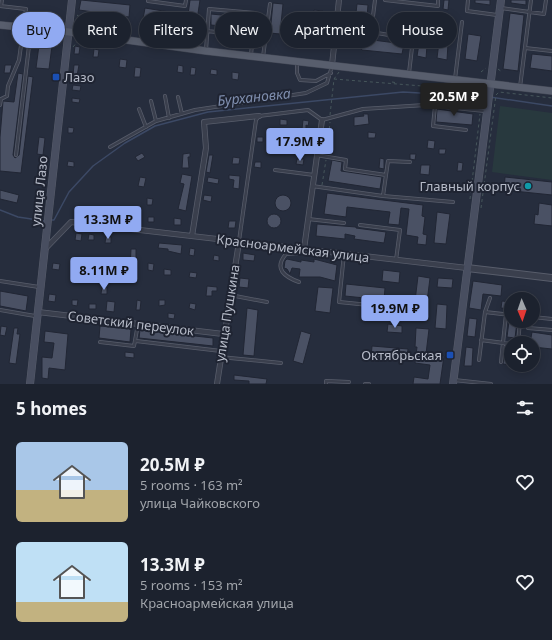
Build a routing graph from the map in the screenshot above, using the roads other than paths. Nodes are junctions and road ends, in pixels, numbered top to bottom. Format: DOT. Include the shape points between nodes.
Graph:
graph roads {
  1 [pos="2,0"];
  2 [pos="72,0"];
  3 [pos="186,0"];
  4 [pos="339,0"];
  5 [pos="375,0"];
  6 [pos="385,0"];
  7 [pos="438,0"];
  8 [pos="468,0"];
  9 [pos="531,0"];
  10 [pos="546,0"];
  11 [pos="148,1"];
  12 [pos="396,1"];
  13 [pos="270,4"];
  14 [pos="1,6"];
  15 [pos="500,8"];
  16 [pos="26,12"];
  17 [pos="244,12"];
  18 [pos="529,12"];
  19 [pos="462,22"];
  20 [pos="0,25"];
  21 [pos="12,26"];
  22 [pos="207,31"];
  23 [pos="65,32"];
  24 [pos="69,32"];
  25 [pos="215,32"];
  26 [pos="21,48"];
  27 [pos="29,48"];
  28 [pos="251,48"];
  29 [pos="525,48"];
  30 [pos="206,50"];
  31 [pos="552,51"];
  32 [pos="251,56"];
  33 [pos="263,57"];
  34 [pos="297,61"];
  35 [pos="332,69"];
  36 [pos="409,74"];
  37 [pos="455,79"];
  38 [pos="490,83"];
  39 [pos="520,87"];
  40 [pos="552,91"];
  41 [pos="165,96"];
  42 [pos="178,97"];
  43 [pos="151,101"];
  44 [pos="0,105"];
  45 [pos="435,106"];
  46 [pos="139,109"];
  47 [pos="486,111"];
  48 [pos="182,114"];
  49 [pos="259,116"];
  50 [pos="169,118"];
  51 [pos="322,120"];
  52 [pos="156,121"];
  53 [pos="146,126"];
  54 [pos="466,130"];
  55 [pos="110,147"];
  56 [pos="16,155"];
  57 [pos="316,155"];
  58 [pos="410,162"];
  59 [pos="275,170"];
  60 [pos="314,175"];
  61 [pos="386,175"];
  62 [pos="312,186"];
  63 [pos="383,196"];
  64 [pos="453,202"];
  65 [pos="308,219"];
  66 [pos="344,223"];
  67 [pos="360,225"];
  68 [pos="192,236"];
  69 [pos="238,242"];
  70 [pos="45,249"];
  71 [pos="302,249"];
  72 [pos="344,254"];
  73 [pos="396,260"];
  74 [pos="467,268"];
  75 [pos="552,278"];
  76 [pos="0,281"];
  77 [pos="299,282"];
  78 [pos="41,288"];
  79 [pos="230,295"];
  80 [pos="490,298"];
  81 [pos="267,302"];
  82 [pos="369,305"];
  83 [pos="0,310"];
  84 [pos="485,312"];
  85 [pos="38,314"];
  86 [pos="504,314"];
  87 [pos="540,318"];
  88 [pos="552,319"];
  89 [pos="138,324"];
  90 [pos="505,328"];
  91 [pos="528,328"];
  92 [pos="552,330"];
  93 [pos="223,334"];
  94 [pos="481,340"];
  95 [pos="136,341"];
  96 [pos="100,342"];
  97 [pos="503,343"];
  98 [pos="221,351"];
  99 [pos="220,357"];
  100 [pos="479,360"];
  101 [pos="500,362"];
  102 [pos="282,363"];
  103 [pos="349,382"];
  104 [pos="453,382"];
  105 [pos="30,384"];
  106 [pos="217,384"];
  107 [pos="326,384"];
  108 [pos="365,384"];
  109 [pos="369,384"];
  110 [pos="491,384"];
  1 -- 14 [label="lane"];
  2 -- 24 [label="main road, улица Лазо"];
  3 -- 11 [label="lane" via="185,6"];
  4 -- 35 [label="street"];
  5 -- 36 [label="lane" via="370,32 413,39"];
  6 -- 12 [label="lane"];
  7 -- 12 [label="lane" via="438,6"];
  8 -- 15 [label="lane" via="467,11"];
  9 -- 18 [label="lane"];
  10 -- 18 [label="lane" via="544,14"];
  13 -- 33 [label="lane"];
  14 -- 16 [label="lane" via="26,9"];
  15 -- 18 [label="lane"];
  15 -- 38 [label="main road"];
  17 -- 22 [label="lane" via="209,9"];
  18 -- 29 [label="lane"];
  19 -- 37 [label="lane"];
  20 -- 21 [label="main road"];
  22 -- 25 [label="lane"];
  23 -- 24 [label="main road"];
  24 -- 30 [label="main road"];
  24 -- 70 [label="main road, улица Лазо"];
  26 -- 44 [label="lane" via="6,96 1,99"];
  27 -- 56 [label="lane"];
  28 -- 32 [label="lane"];
  29 -- 31 [label="lane"];
  29 -- 39 [label="lane"];
  30 -- 32 [label="main road"];
  32 -- 33 [label="main road"];
  33 -- 34 [label="main road"];
  34 -- 35 [label="main road"];
  34 -- 35 [label="lane" via="300,80 316,81"];
  35 -- 36 [label="main road"];
  35 -- 48 [label="lane" via="327,83 306,93"];
  36 -- 37 [label="main road"];
  37 -- 38 [label="main road"];
  38 -- 39 [label="main road"];
  38 -- 47 [label="main road" via="485,98"];
  39 -- 40 [label="main road"];
  41 -- 50 [label="lane"];
  42 -- 48 [label="lane"];
  43 -- 52 [label="lane"];
  45 -- 47 [label="lane"];
  45 -- 51 [label="lane" via="363,109"];
  45 -- 54 [label="lane" via="433,126"];
  46 -- 53 [label="lane"];
  47 -- 74 [label="main road"];
  48 -- 50 [label="lane"];
  49 -- 51 [label="lane" via="308,110"];
  49 -- 68 [label="street" via="204,122 206,148"];
  49 -- 69 [label="lane" via="256,120"];
  50 -- 52 [label="lane"];
  51 -- 57 [label="street"];
  52 -- 53 [label="lane"];
  53 -- 55 [label="lane"];
  57 -- 60 [label="street"];
  57 -- 61 [label="lane" via="346,160 345,169"];
  58 -- 61 [label="lane" via="388,161"];
  59 -- 60 [label="lane"];
  60 -- 62 [label="street"];
  61 -- 63 [label="lane"];
  62 -- 63 [label="lane"];
  62 -- 65 [label="street"];
  63 -- 64 [label="lane"];
  65 -- 66 [label="lane"];
  65 -- 71 [label="street"];
  67 -- 73 [label="lane" via="400,230"];
  68 -- 69 [label="street, Красноармейская улица"];
  68 -- 70 [label="street, Красноармейская улица" via="71,222"];
  69 -- 71 [label="street, Красноармейская улица"];
  69 -- 79 [label="street, улица Пушкина"];
  70 -- 78 [label="main road, улица Лазо"];
  71 -- 72 [label="street, Красноармейская улица"];
  71 -- 77 [label="lane" via="299,253 286,254 280,264 284,275"];
  72 -- 73 [label="street, Красноармейская улица"];
  72 -- 82 [label="lane" via="339,302"];
  73 -- 74 [label="street, Красноармейская улица"];
  74 -- 75 [label="street, Красноармейская улица"];
  74 -- 104 [label="main road"];
  76 -- 78 [label="lane"];
  78 -- 85 [label="main road, улица Лазо"];
  79 -- 81 [label="lane"];
  79 -- 93 [label="street, улица Пушкина"];
  80 -- 84 [label="lane"];
  83 -- 85 [label="lane"];
  84 -- 86 [label="lane"];
  84 -- 94 [label="lane"];
  85 -- 89 [label="street, Советский переулок"];
  85 -- 105 [label="main road, улица Лазо"];
  87 -- 88 [label="lane"];
  89 -- 93 [label="street, Советский переулок"];
  89 -- 95 [label="lane"];
  90 -- 97 [label="lane"];
  91 -- 92 [label="lane"];
  93 -- 98 [label="street, улица Пушкина"];
  94 -- 97 [label="lane"];
  94 -- 100 [label="lane"];
  95 -- 96 [label="lane" via="134,346"];
  95 -- 98 [label="lane"];
  97 -- 101 [label="lane"];
  98 -- 99 [label="street, улица Пушкина"];
  99 -- 102 [label="lane"];
  99 -- 106 [label="street, улица Пушкина"];
  103 -- 107 [label="lane" via="326,381"];
  104 -- 110 [label="lane"];
  108 -- 109 [label="lane"];
}
